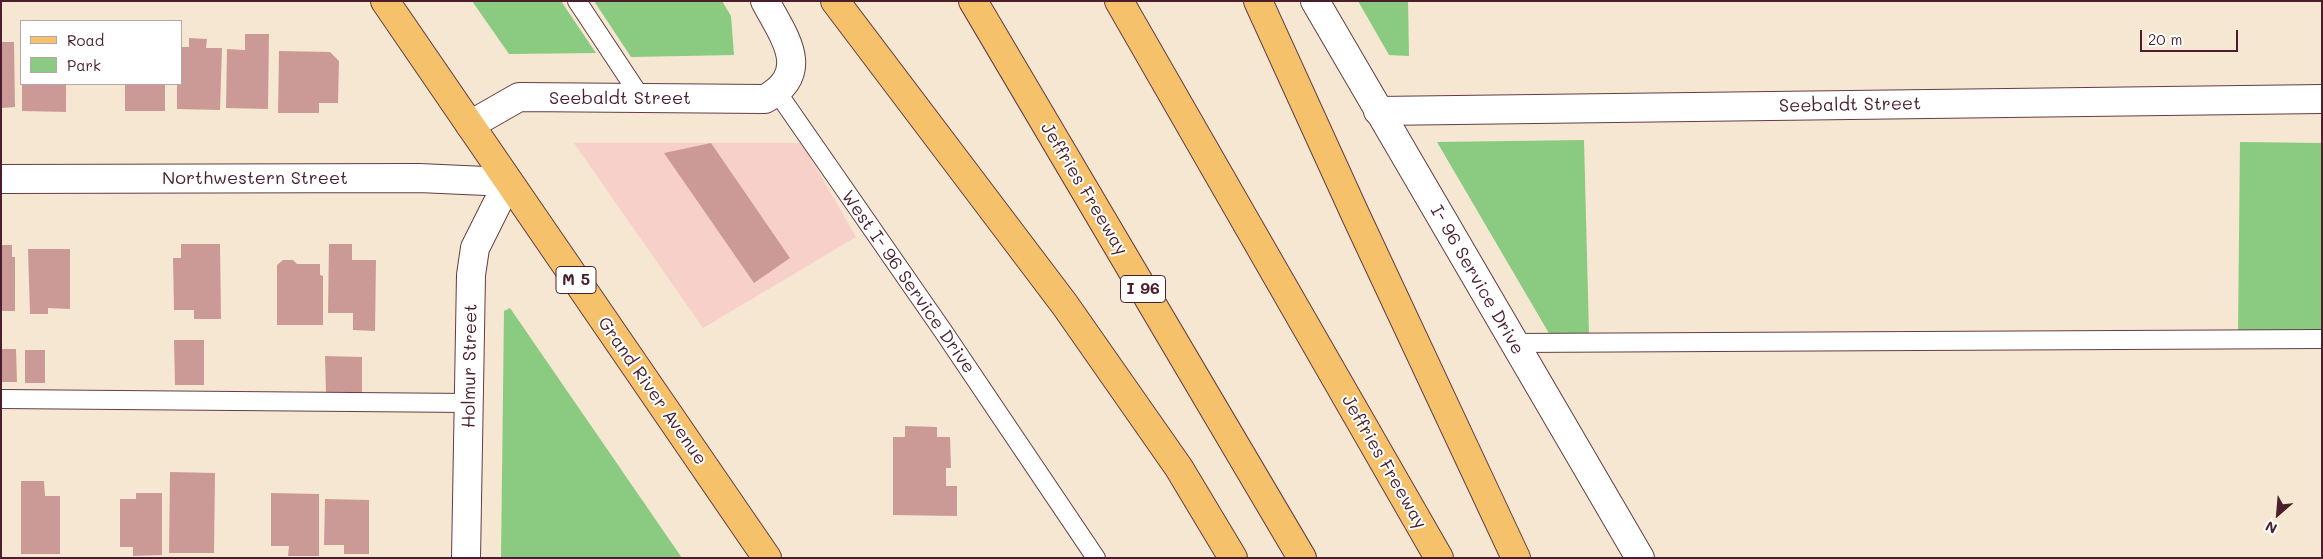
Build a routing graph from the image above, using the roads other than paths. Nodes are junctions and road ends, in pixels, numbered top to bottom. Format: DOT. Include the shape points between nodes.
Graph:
graph roads {
  1 [pos="385,1"];
  2 [pos="577,1"];
  3 [pos="765,1"];
  4 [pos="835,1"];
  5 [pos="973,1"];
  6 [pos="1119,1"];
  7 [pos="1258,1"];
  8 [pos="1316,1"];
  9 [pos="777,92"];
  10 [pos="642,99"];
  11 [pos="2322,99"];
  12 [pos="1378,110"];
  13 [pos="470,126"];
  14 [pos="1,179"];
  15 [pos="508,182"];
  16 [pos="2322,339"];
  17 [pos="1514,342"];
  18 [pos="1,398"];
  19 [pos="469,403"];
  20 [pos="466,558"];
  21 [pos="767,558"];
  22 [pos="1096,558"];
  23 [pos="1233,558"];
  24 [pos="1302,558"];
  25 [pos="1439,558"];
  26 [pos="1516,558"];
  27 [pos="1640,558"];
  1 -- 13 [label="main road, Grand River Avenue / M 5"];
  2 -- 10 [label="lane"];
  3 -- 9 [label="street" via="790,48 792,59 789,76"];
  4 -- 23 [label="main road" via="1065,305 1179,468"];
  5 -- 24 [label="main road, Jeffries Freeway / I 96"];
  6 -- 25 [label="main road, Jeffries Freeway"];
  7 -- 26 [label="main road"];
  8 -- 12 [label="street, I- 96 Service Drive"];
  9 -- 10 [label="street, Seebaldt Street" via="765,99"];
  9 -- 22 [label="lane, West I- 96 Service Drive"];
  10 -- 13 [label="street, Seebaldt Street" via="519,98"];
  11 -- 12 [label="street, Seebaldt Street"];
  12 -- 17 [label="street, I- 96 Service Drive"];
  13 -- 15 [label="main road, Grand River Avenue / M 5"];
  14 -- 15 [label="street, Northwestern Street" via="420,178"];
  15 -- 19 [label="street, Holmur Street" via="475,248 471,275"];
  15 -- 21 [label="main road, Grand River Avenue / M 5"];
  16 -- 17 [label="lane"];
  17 -- 27 [label="street, I- 96 Service Drive"];
  18 -- 19 [label="lane"];
  19 -- 20 [label="street, Holmur Street"];
}
